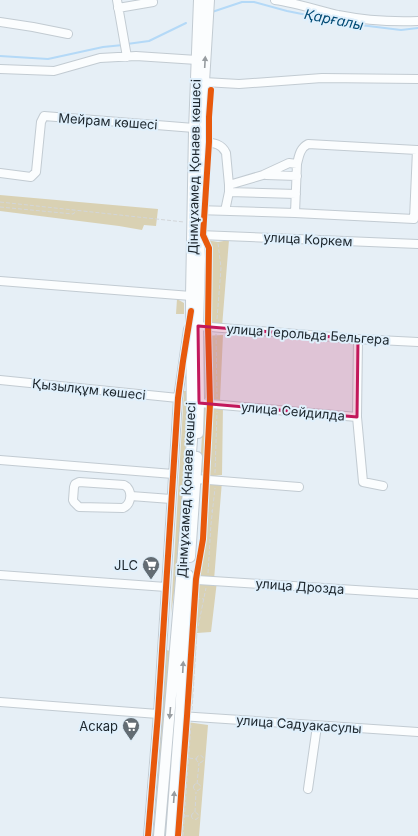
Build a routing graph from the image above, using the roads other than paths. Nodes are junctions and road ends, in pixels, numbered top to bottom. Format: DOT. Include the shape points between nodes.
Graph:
graph roads {
  1 [pos="275,0"];
  2 [pos="153,2"];
  3 [pos="204,3"];
  4 [pos="117,4"];
  5 [pos="203,20"];
  6 [pos="418,21"];
  7 [pos="0,22"];
  8 [pos="68,34"];
  9 [pos="127,57"];
  10 [pos="197,60"];
  11 [pos="0,69"];
  12 [pos="418,79"];
  13 [pos="204,82"];
  14 [pos="194,128"];
  15 [pos="205,142"];
  16 [pos="417,150"];
  17 [pos="297,164"];
  18 [pos="0,173"];
  19 [pos="263,175"];
  20 [pos="297,176"];
  21 [pos="229,188"];
  22 [pos="296,194"];
  23 [pos="196,210"];
  24 [pos="225,211"];
  25 [pos="296,213"];
  26 [pos="416,219"];
  27 [pos="199,235"];
  28 [pos="418,244"];
  29 [pos="0,281"];
  30 [pos="187,296"];
  31 [pos="191,311"];
  32 [pos="198,326"];
  33 [pos="358,339"];
  34 [pos="418,342"];
  35 [pos="0,380"];
  36 [pos="178,398"];
  37 [pos="199,404"];
  38 [pos="357,417"];
  39 [pos="0,460"];
  40 [pos="173,474"];
  41 [pos="196,480"];
  42 [pos="383,486"];
  43 [pos="299,487"];
  44 [pos="131,496"];
  45 [pos="171,499"];
  46 [pos="0,575"];
  47 [pos="188,579"];
  48 [pos="166,587"];
  49 [pos="418,594"];
  50 [pos="0,702"];
  51 [pos="158,714"];
  52 [pos="186,716"];
  53 [pos="317,726"];
  54 [pos="418,732"];
  55 [pos="308,789"];
  56 [pos="148,836"];
  57 [pos="159,836"];
  58 [pos="171,836"];
  1 -- 6 [label="street" via="338,15"];
  2 -- 4 [label="street"];
  3 -- 5 [label="main road, Дінмұхамед Қонаев көшесі"];
  4 -- 9 [label="street"];
  5 -- 10 [label="main road, Дінмұхамед Қонаев көшесі"];
  13 -- 5 [label="main road, Дінмұхамед Қонаев көшесі, one-way"];
  7 -- 8 [label="street"];
  9 -- 10 [label="street"];
  9 -- 11 [label="street" via="100,58 54,71"];
  10 -- 14 [label="main road, Дінмұхамед Қонаев көшесі"];
  12 -- 13 [label="street" via="322,78 239,84"];
  13 -- 15 [label="main road, Дінмұхамед Қонаев көшесі"];
  14 -- 18 [label="street, Мейрам көшесі" via="44,116 41,122 36,172 31,177"];
  14 -- 23 [label="main road, Дінмұхамед Қонаев көшесі"];
  15 -- 21 [label="street" via="218,144 224,149"];
  15 -- 23 [label="main road, Дінмұхамед Қонаев көшесі"];
  16 -- 17 [label="street" via="308,144 302,148"];
  16 -- 26 [label="street"];
  17 -- 19 [label="street" via="289,163"];
  17 -- 20 [label="street"];
  19 -- 20 [label="street"];
  19 -- 21 [label="street"];
  20 -- 22 [label="street"];
  21 -- 22 [label="street"];
  21 -- 24 [label="street"];
  22 -- 25 [label="street"];
  23 -- 24 [label="street"];
  23 -- 27 [label="main road, Дінмұхамед Қонаев көшесі"];
  23 -- 30 [label="main road, Дінмұхамед Қонаев көшесі"];
  24 -- 25 [label="street"];
  25 -- 26 [label="street"];
  27 -- 28 [label="street, улица Коркем"];
  27 -- 32 [label="main road, Дінмұхамед Қонаев көшесі"];
  29 -- 30 [label="street"];
  30 -- 31 [label="main road, Дінмұхамед Қонаев көшесі"];
  31 -- 36 [label="street"];
  31 -- 47 [label="main road, Дінмұхамед Қонаев көшесі" via="192,440"];
  32 -- 33 [label="street, улица Герольда Бельгера"];
  32 -- 37 [label="main road, Дінмұхамед Қонаев көшесі"];
  33 -- 34 [label="street, улица Герольда Бельгера"];
  33 -- 38 [label="street, улица Сейдилда"];
  35 -- 36 [label="street, Қызылқұм көшесі"];
  36 -- 40 [label="street"];
  37 -- 38 [label="street, улица Сейдилда"];
  37 -- 41 [label="main road, Дінмұхамед Қонаев көшесі"];
  38 -- 42 [label="street" via="363,482"];
  39 -- 40 [label="street"];
  40 -- 45 [label="street"];
  41 -- 43 [label="street"];
  41 -- 47 [label="main road, Дінмұхамед Қонаев көшесі"];
  44 -- 44 [label="street" via="129,488 124,485 79,482 75,484 73,500 79,507 124,508"];
  44 -- 45 [label="street"];
  45 -- 48 [label="street"];
  46 -- 48 [label="street"];
  47 -- 49 [label="street, улица Дрозда"];
  52 -- 47 [label="main road, Дінмұхамед Қонаев көшесі, one-way"];
  47 -- 57 [label="main road, Дінмұхамед Қонаев көшесі, one-way"];
  48 -- 51 [label="street"];
  50 -- 51 [label="street"];
  51 -- 56 [label="street"];
  52 -- 53 [label="street, улица Садуакасулы"];
  58 -- 52 [label="main road, Дінмұхамед Қонаев көшесі, one-way"];
  53 -- 54 [label="street, улица Садуакасулы"];
  53 -- 55 [label="street"];
}
